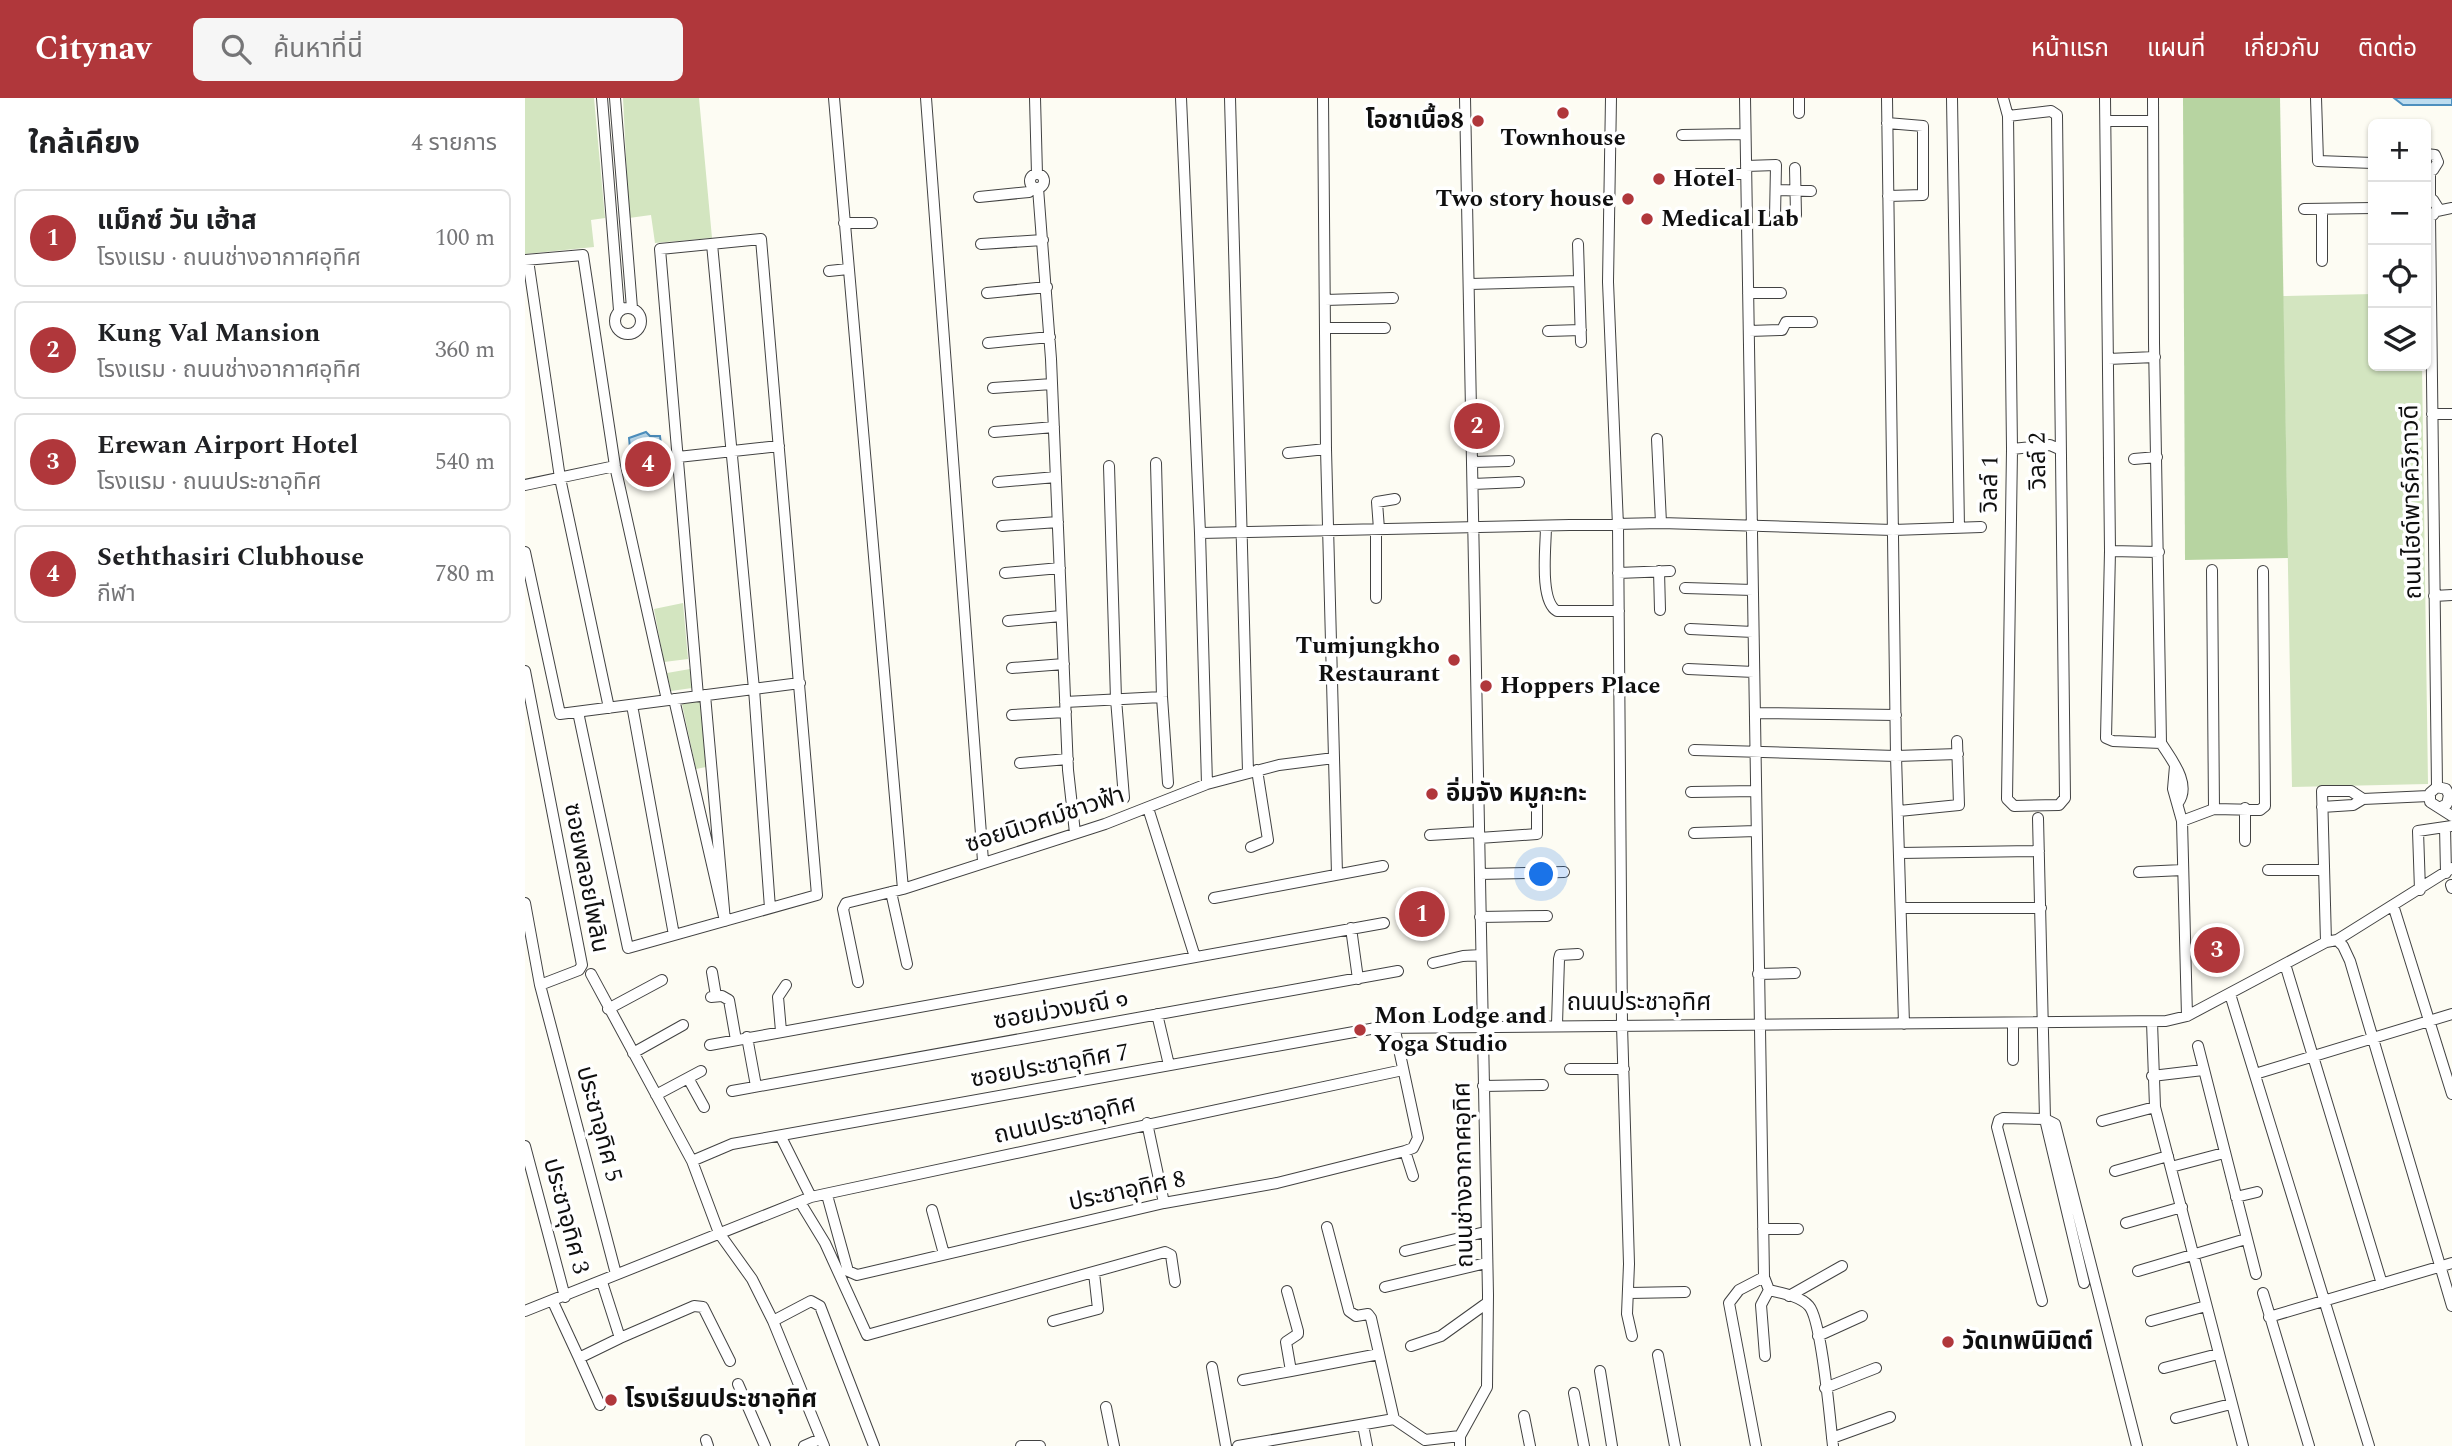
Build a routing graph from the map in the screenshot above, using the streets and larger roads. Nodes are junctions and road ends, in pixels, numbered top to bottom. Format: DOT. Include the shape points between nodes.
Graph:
graph roads {
  1 [pos="602,98"];
  2 [pos="615,98"];
  3 [pos="834,98"];
  4 [pos="926,98"];
  5 [pos="1035,98"];
  6 [pos="1181,98"];
  7 [pos="1230,98"];
  8 [pos="1323,98"];
  9 [pos="1465,98"];
  10 [pos="1611,98"];
  11 [pos="1745,98"];
  12 [pos="1799,98"];
  13 [pos="1887,98"];
  14 [pos="1952,98"];
  15 [pos="2003,98"];
  16 [pos="2105,98"];
  17 [pos="2153,98"];
  18 [pos="2316,98"];
  19 [pos="1799,113"];
  20 [pos="2008,116"];
  21 [pos="2106,121"];
  22 [pos="2153,121"];
  23 [pos="1887,123"];
  24 [pos="1745,134"];
  25 [pos="1682,135"];
  26 [pos="2431,155"];
  27 [pos="2368,163"];
  28 [pos="1795,168"];
  29 [pos="1746,170"];
  30 [pos="2431,170"];
  31 [pos="1681,174"];
  32 [pos="1036,188"];
  33 [pos="1776,190"];
  34 [pos="1795,191"];
  35 [pos="1811,191"];
  36 [pos="1888,196"];
  37 [pos="979,197"];
  38 [pos="2368,208"];
  39 [pos="2431,208"];
  40 [pos="2452,208"];
  41 [pos="2304,209"];
  42 [pos="2322,209"];
  43 [pos="1796,215"];
  44 [pos="1775,216"];
  45 [pos="844,223"];
  46 [pos="872,223"];
  47 [pos="627,239"];
  48 [pos="613,240"];
  49 [pos="1043,240"];
  50 [pos="712,244"];
  51 [pos="981,244"];
  52 [pos="1578,244"];
  53 [pos="527,260"];
  54 [pos="2322,261"];
  55 [pos="848,270"];
  56 [pos="829,271"];
  57 [pos="1579,281"];
  58 [pos="1470,284"];
  59 [pos="1047,287"];
  60 [pos="987,293"];
  61 [pos="1748,293"];
  62 [pos="1781,293"];
  63 [pos="1393,298"];
  64 [pos="1325,300"];
  65 [pos="632,308"];
  66 [pos="619,310"];
  67 [pos="665,316"];
  68 [pos="641,318"];
  69 [pos="1812,321"];
  70 [pos="614,322"];
  71 [pos="593,324"];
  72 [pos="1325,328"];
  73 [pos="1385,328"];
  74 [pos="1548,331"];
  75 [pos="1749,331"];
  76 [pos="1050,337"];
  77 [pos="988,343"];
  78 [pos="2155,357"];
  79 [pos="2108,359"];
  80 [pos="1052,384"];
  81 [pos="993,388"];
  82 [pos="2432,414"];
  83 [pos="2452,414"];
  84 [pos="1054,427"];
  85 [pos="993,432"];
  86 [pos="1657,439"];
  87 [pos="779,446"];
  88 [pos="1326,449"];
  89 [pos="2012,449"];
  90 [pos="2059,449"];
  91 [pos="732,451"];
  92 [pos="1288,453"];
  93 [pos="678,457"];
  94 [pos="2157,457"];
  95 [pos="2134,459"];
  96 [pos="1509,461"];
  97 [pos="1473,462"];
  98 [pos="1156,463"];
  99 [pos="615,466"];
  100 [pos="1109,466"];
  101 [pos="1056,477"];
  102 [pos="560,478"];
  103 [pos="998,482"];
  104 [pos="1519,482"];
  105 [pos="1473,484"];
  106 [pos="525,485"];
  107 [pos="1395,499"];
  108 [pos="1058,522"];
  109 [pos="1661,523"];
  110 [pos="1752,524"];
  111 [pos="1002,526"];
  112 [pos="1546,526"];
  113 [pos="1618,526"];
  114 [pos="1474,527"];
  115 [pos="1981,527"];
  116 [pos="1959,528"];
  117 [pos="1377,529"];
  118 [pos="1331,530"];
  119 [pos="1893,530"];
  120 [pos="1242,532"];
  121 [pos="1200,533"];
  122 [pos="2111,551"];
  123 [pos="525,552"];
  124 [pos="2159,552"];
  125 [pos="1059,568"];
  126 [pos="2212,570"];
  127 [pos="2263,571"];
  128 [pos="1005,573"];
  129 [pos="1618,573"];
  130 [pos="1685,588"];
  131 [pos="1753,590"];
  132 [pos="2452,595"];
  133 [pos="2434,596"];
  134 [pos="1376,598"];
  135 [pos="1660,610"];
  136 [pos="1619,611"];
  137 [pos="1062,616"];
  138 [pos="1007,621"];
  139 [pos="1690,629"];
  140 [pos="1753,632"];
  141 [pos="1064,664"];
  142 [pos="1012,668"];
  143 [pos="1688,669"];
  144 [pos="525,671"];
  145 [pos="1754,672"];
  146 [pos="800,683"];
  147 [pos="754,689"];
  148 [pos="702,696"];
  149 [pos="1162,697"];
  150 [pos="1116,699"];
  151 [pos="670,700"];
  152 [pos="632,705"];
  153 [pos="1065,707"];
  154 [pos="609,708"];
  155 [pos="579,712"];
  156 [pos="1755,713"];
  157 [pos="1012,715"];
  158 [pos="1896,715"];
  159 [pos="1957,741"];
  160 [pos="2161,743"];
  161 [pos="1694,750"];
  162 [pos="1756,753"];
  163 [pos="1958,754"];
  164 [pos="1896,756"];
  165 [pos="1334,758"];
  166 [pos="1068,759"];
  167 [pos="1020,763"];
  168 [pos="1253,771"];
  169 [pos="1168,783"];
  170 [pos="1207,784"];
  171 [pos="1756,791"];
  172 [pos="2433,791"];
  173 [pos="1691,792"];
  174 [pos="1124,798"];
  175 [pos="2363,799"];
  176 [pos="1537,800"];
  177 [pos="2059,805"];
  178 [pos="2322,807"];
  179 [pos="2441,807"];
  180 [pos="1148,808"];
  181 [pos="2245,808"];
  182 [pos="2214,809"];
  183 [pos="1899,811"];
  184 [pos="2452,816"];
  185 [pos="2038,818"];
  186 [pos="2182,821"];
  187 [pos="2449,826"];
  188 [pos="1756,831"];
  189 [pos="1076,833"];
  190 [pos="1694,833"];
  191 [pos="1430,835"];
  192 [pos="1479,835"];
  193 [pos="2245,841"];
  194 [pos="1251,847"];
  195 [pos="2039,851"];
  196 [pos="1899,853"];
  197 [pos="983,861"];
  198 [pos="1383,866"];
  199 [pos="2183,870"];
  200 [pos="2267,870"];
  201 [pos="2323,870"];
  202 [pos="2449,871"];
  203 [pos="1564,872"];
  204 [pos="2139,872"];
  205 [pos="1337,874"];
  206 [pos="1480,874"];
  207 [pos="903,889"];
  208 [pos="2420,890"];
  209 [pos="891,892"];
  210 [pos="1214,898"];
  211 [pos="525,903"];
  212 [pos="2393,905"];
  213 [pos="770,908"];
  214 [pos="1901,908"];
  215 [pos="2041,908"];
  216 [pos="1547,916"];
  217 [pos="1480,917"];
  218 [pos="725,921"];
  219 [pos="1384,923"];
  220 [pos="1351,928"];
  221 [pos="674,935"];
  222 [pos="2331,941"];
  223 [pos="1578,954"];
  224 [pos="1481,956"];
  225 [pos="1195,957"];
  226 [pos="1433,963"];
  227 [pos="907,964"];
  228 [pos="2285,964"];
  229 [pos="1398,971"];
  230 [pos="712,972"];
  231 [pos="1795,973"];
  232 [pos="591,974"];
  233 [pos="1758,974"];
  234 [pos="1358,979"];
  235 [pos="662,980"];
  236 [pos="858,982"];
  237 [pos="541,985"];
  238 [pos="786,985"];
  239 [pos="2230,994"];
  240 [pos="608,1009"];
  241 [pos="1157,1014"];
  242 [pos="2452,1014"];
  243 [pos="2187,1016"];
  244 [pos="2429,1022"];
  245 [pos="1758,1023"];
  246 [pos="1557,1024"];
  247 [pos="1904,1024"];
  248 [pos="2013,1024"];
  249 [pos="2044,1024"];
  250 [pos="683,1025"];
  251 [pos="1622,1025"];
  252 [pos="1394,1026"];
  253 [pos="2152,1026"];
  254 [pos="1481,1027"];
  255 [pos="781,1031"];
  256 [pos="742,1039"];
  257 [pos="2373,1041"];
  258 [pos="710,1045"];
  259 [pos="2198,1046"];
  260 [pos="633,1054"];
  261 [pos="2314,1058"];
  262 [pos="2013,1060"];
  263 [pos="1169,1065"];
  264 [pos="1570,1069"];
  265 [pos="1624,1069"];
  266 [pos="1403,1070"];
  267 [pos="2203,1070"];
  268 [pos="701,1071"];
  269 [pos="2255,1074"];
  270 [pos="2152,1076"];
  271 [pos="688,1078"];
  272 [pos="1543,1085"];
  273 [pos="756,1086"];
  274 [pos="1483,1086"];
  275 [pos="732,1091"];
  276 [pos="2452,1094"];
  277 [pos="656,1095"];
  278 [pos="704,1107"];
  279 [pos="2155,1107"];
  280 [pos="2045,1119"];
  281 [pos="2102,1121"];
  282 [pos="1147,1123"];
  283 [pos="781,1137"];
  284 [pos="525,1146"];
  285 [pos="1405,1151"];
  286 [pos="2224,1153"];
  287 [pos="692,1161"];
  288 [pos="2169,1162"];
  289 [pos="2115,1171"];
  290 [pos="1413,1177"];
  291 [pos="2257,1192"];
  292 [pos="827,1195"];
  293 [pos="2236,1197"];
  294 [pos="805,1200"];
  295 [pos="1164,1203"];
  296 [pos="2182,1208"];
  297 [pos="932,1210"];
  298 [pos="2126,1223"];
  299 [pos="1327,1227"];
  300 [pos="1763,1229"];
  301 [pos="1798,1229"];
  302 [pos="1485,1232"];
  303 [pos="719,1233"];
  304 [pos="2246,1239"];
  305 [pos="1405,1251"];
  306 [pos="944,1254"];
  307 [pos="2194,1254"];
  308 [pos="1486,1263"];
  309 [pos="2452,1263"];
  310 [pos="1842,1266"];
  311 [pos="2440,1266"];
  312 [pos="2138,1271"];
  313 [pos="1094,1273"];
  314 [pos="616,1274"];
  315 [pos="2256,1275"];
  316 [pos="1764,1277"];
  317 [pos="602,1282"];
  318 [pos="1175,1282"];
  319 [pos="2084,1283"];
  320 [pos="2382,1284"];
  321 [pos="1385,1287"];
  322 [pos="1769,1290"];
  323 [pos="1287,1291"];
  324 [pos="1685,1292"];
  325 [pos="1629,1293"];
  326 [pos="2263,1293"];
  327 [pos="1789,1296"];
  328 [pos="565,1297"];
  329 [pos="2042,1301"];
  330 [pos="2322,1301"];
  331 [pos="553,1302"];
  332 [pos="1487,1303"];
  333 [pos="2206,1306"];
  334 [pos="2452,1306"];
  335 [pos="525,1311"];
  336 [pos="1862,1316"];
  337 [pos="2269,1317"];
  338 [pos="773,1321"];
  339 [pos="1053,1321"];
  340 [pos="2151,1321"];
  341 [pos="1632,1336"];
  342 [pos="1818,1336"];
  343 [pos="620,1338"];
  344 [pos="1411,1346"];
  345 [pos="1379,1354"];
  346 [pos="2218,1354"];
  347 [pos="1658,1355"];
  348 [pos="1765,1356"];
  349 [pos="579,1358"];
  350 [pos="730,1362"];
  351 [pos="1212,1367"];
  352 [pos="1876,1368"];
  353 [pos="2164,1368"];
  354 [pos="1290,1371"];
  355 [pos="1600,1371"];
  356 [pos="1243,1380"];
  357 [pos="738,1384"];
  358 [pos="1825,1388"];
  359 [pos="1574,1393"];
  360 [pos="2231,1404"];
  361 [pos="600,1405"];
  362 [pos="1106,1407"];
  363 [pos="1524,1416"];
  364 [pos="1890,1417"];
  365 [pos="2176,1418"];
  366 [pos="1394,1419"];
  367 [pos="1363,1424"];
  368 [pos="1320,1434"];
  369 [pos="1297,1441"];
  370 [pos="1460,1441"];
  371 [pos="1833,1442"];
  372 [pos="822,1443"];
  373 [pos="1265,1444"];
  374 [pos="765,1446"];
  375 [pos="804,1446"];
  376 [pos="874,1446"];
  377 [pos="1021,1446"];
  378 [pos="1040,1446"];
  379 [pos="1114,1446"];
  380 [pos="1226,1446"];
  381 [pos="1238,1446"];
  382 [pos="1322,1446"];
  383 [pos="1367,1446"];
  384 [pos="1530,1446"];
  385 [pos="1584,1446"];
  386 [pos="1612,1446"];
  387 [pos="1675,1446"];
  388 [pos="1756,1446"];
  389 [pos="2137,1446"];
  390 [pos="2243,1446"];
  391 [pos="2309,1446"];
  392 [pos="2369,1446"];
  1 -- 48 [label="street"];
  2 -- 47 [label="street"];
  3 -- 45 [label="street"];
  4 -- 197 [label="street"];
  5 -- 32 [label="street" via="1037,174 1043,179"];
  6 -- 121 [label="street"];
  7 -- 120 [label="street"];
  8 -- 64 [label="street"];
  9 -- 58 [label="street, ถนนช่างอากาศอุทิศ"];
  10 -- 113 [label="street" via="1608,282"];
  11 -- 24 [label="street"];
  12 -- 19 [label="street"];
  13 -- 23 [label="street"];
  14 -- 116 [label="street"];
  15 -- 20 [label="street, วิลล์ 1"];
  16 -- 21 [label="street"];
  17 -- 22 [label="street"];
  18 -- 27 [label="street" via="2318,162"];
  20 -- 89 [label="street, วิลล์ 1"];
  20 -- 90 [label="street, วิลล์ 2" via="2051,111 2057,115"];
  21 -- 22 [label="street"];
  21 -- 79 [label="street"];
  22 -- 78 [label="street"];
  23 -- 36 [label="street"];
  23 -- 36 [label="street" via="1923,126 1923,195"];
  24 -- 25 [label="street"];
  24 -- 29 [label="street"];
  26 -- 30 [label="street, ถนนไฮด์พาร์ควิภาวดี" via="2438,162"];
  28 -- 34 [label="street"];
  29 -- 31 [label="street"];
  29 -- 33 [label="street" via="1776,165"];
  29 -- 61 [label="street"];
  32 -- 37 [label="street"];
  32 -- 49 [label="street"];
  33 -- 34 [label="street"];
  33 -- 44 [label="street"];
  34 -- 35 [label="street"];
  34 -- 43 [label="street"];
  36 -- 119 [label="street"];
  38 -- 42 [label="street"];
  39 -- 40 [label="street"];
  39 -- 82 [label="street, ถนนไฮด์พาร์ควิภาวดี"];
  41 -- 42 [label="street"];
  42 -- 54 [label="street"];
  45 -- 46 [label="street"];
  45 -- 55 [label="street"];
  47 -- 48 [label="street"];
  47 -- 65 [label="street"];
  48 -- 66 [label="street"];
  49 -- 51 [label="street"];
  49 -- 59 [label="street"];
  50 -- 67 [label="street" via="660,249"];
  50 -- 87 [label="street" via="761,239"];
  50 -- 91 [label="street"];
  52 -- 57 [label="street"];
  53 -- 71 [label="street" via="583,256"];
  53 -- 102 [label="street"];
  55 -- 56 [label="street"];
  55 -- 207 [label="street"];
  57 -- 58 [label="street"];
  57 -- 74 [label="street" via="1581,336"];
  58 -- 97 [label="street, ถนนช่างอากาศอุทิศ"];
  59 -- 60 [label="street"];
  59 -- 76 [label="street"];
  61 -- 62 [label="street"];
  61 -- 75 [label="street"];
  63 -- 64 [label="street"];
  64 -- 72 [label="street"];
  65 -- 66 [label="street"];
  65 -- 68 [label="street"];
  66 -- 70 [label="street"];
  67 -- 68 [label="street"];
  67 -- 93 [label="street"];
  68 -- 70 [label="street" via="638,330 630,335 618,331"];
  69 -- 75 [label="street" via="1786,322 1782,330"];
  70 -- 71 [label="street"];
  71 -- 99 [label="street"];
  72 -- 73 [label="street"];
  72 -- 88 [label="street"];
  75 -- 110 [label="street"];
  76 -- 77 [label="street"];
  76 -- 80 [label="street"];
  78 -- 79 [label="street"];
  78 -- 94 [label="street"];
  79 -- 122 [label="street"];
  80 -- 81 [label="street"];
  80 -- 84 [label="street"];
  82 -- 83 [label="street"];
  82 -- 133 [label="street, ถนนไฮด์พาร์ควิภาวดี"];
  84 -- 85 [label="street"];
  84 -- 101 [label="street"];
  86 -- 109 [label="street"];
  87 -- 91 [label="street"];
  87 -- 146 [label="street"];
  88 -- 92 [label="street"];
  88 -- 118 [label="street"];
  89 -- 90 [label="street" via="2050,444"];
  89 -- 177 [label="street, วิลล์ 1" via="2007,799 2014,806"];
  90 -- 177 [label="street, วิลล์ 2" via="2064,798"];
  91 -- 93 [label="street"];
  91 -- 147 [label="street"];
  93 -- 148 [label="street"];
  94 -- 95 [label="street"];
  94 -- 124 [label="street"];
  96 -- 97 [label="street"];
  97 -- 105 [label="street, ถนนช่างอากาศอุทิศ"];
  98 -- 149 [label="street"];
  99 -- 102 [label="street"];
  99 -- 151 [label="street"];
  100 -- 150 [label="street"];
  101 -- 103 [label="street"];
  101 -- 108 [label="street"];
  102 -- 106 [label="street"];
  102 -- 154 [label="street"];
  104 -- 105 [label="street"];
  105 -- 114 [label="street, ถนนช่างอากาศอุทิศ"];
  107 -- 117 [label="street" via="1377,502"];
  108 -- 111 [label="street"];
  108 -- 125 [label="street"];
  109 -- 110 [label="street"];
  109 -- 113 [label="street"];
  110 -- 119 [label="street"];
  110 -- 131 [label="street"];
  112 -- 113 [label="street"];
  112 -- 114 [label="street"];
  112 -- 136 [label="street" via="1546,596 1551,607 1557,611"];
  113 -- 129 [label="street"];
  114 -- 117 [label="street"];
  114 -- 192 [label="street, ถนนช่างอากาศอุทิศ"];
  115 -- 116 [label="street"];
  116 -- 119 [label="street"];
  117 -- 118 [label="street"];
  117 -- 134 [label="street"];
  118 -- 120 [label="street"];
  118 -- 165 [label="street"];
  119 -- 158 [label="street"];
  120 -- 121 [label="street"];
  120 -- 168 [label="street"];
  121 -- 170 [label="street"];
  122 -- 124 [label="street"];
  122 -- 160 [label="street" via="2106,738"];
  123 -- 155 [label="street" via="560,714"];
  124 -- 160 [label="street"];
  125 -- 128 [label="street"];
  125 -- 137 [label="street"];
  126 -- 182 [label="street"];
  127 -- 181 [label="street" via="2265,806"];
  129 -- 135 [label="street" via="1665,571"];
  129 -- 136 [label="street"];
  130 -- 131 [label="street"];
  131 -- 140 [label="street"];
  132 -- 133 [label="street"];
  133 -- 172 [label="street, ถนนไฮด์พาร์ควิภาวดี"];
  136 -- 251 [label="street"];
  137 -- 138 [label="street"];
  137 -- 141 [label="street"];
  139 -- 140 [label="street"];
  140 -- 145 [label="street"];
  141 -- 142 [label="street"];
  141 -- 153 [label="street"];
  143 -- 145 [label="street"];
  144 -- 237 [label="street, ซอยพลอยไพลิน" via="582,965"];
  145 -- 156 [label="street"];
  146 -- 147 [label="street"];
  146 -- 213 [label="street" via="817,895"];
  147 -- 148 [label="street"];
  147 -- 213 [label="street"];
  148 -- 151 [label="street"];
  148 -- 218 [label="street"];
  149 -- 150 [label="street"];
  149 -- 169 [label="street"];
  150 -- 153 [label="street"];
  150 -- 174 [label="street"];
  151 -- 152 [label="street"];
  151 -- 218 [label="street"];
  152 -- 154 [label="street"];
  152 -- 221 [label="street"];
  153 -- 157 [label="street"];
  153 -- 166 [label="street"];
  154 -- 155 [label="street"];
  155 -- 221 [label="street" via="628,948"];
  156 -- 158 [label="street"];
  156 -- 162 [label="street"];
  158 -- 164 [label="street"];
  159 -- 163 [label="street"];
  160 -- 186 [label="street" via="2180,772"];
  161 -- 162 [label="street"];
  162 -- 164 [label="street"];
  162 -- 171 [label="street"];
  163 -- 164 [label="street"];
  163 -- 183 [label="street" via="1959,805"];
  164 -- 183 [label="street"];
  165 -- 168 [label="street, ซอยนิเวศม์ชาวฟ้า"];
  165 -- 205 [label="street"];
  166 -- 167 [label="street"];
  166 -- 189 [label="street"];
  168 -- 170 [label="street, ซอยนิเวศม์ชาวฟ้า"];
  168 -- 194 [label="street" via="1268,840"];
  170 -- 180 [label="street, ซอยนิเวศม์ชาวฟ้า"];
  171 -- 173 [label="street"];
  171 -- 188 [label="street"];
  172 -- 175 [label="street"];
  172 -- 179 [label="street" via="2432,804"];
  172 -- 179 [label="street, ถนนไฮด์พาร์ควิภาวดี" via="2446,789 2447,804"];
  175 -- 178 [label="street" via="2353,805"];
  175 -- 178 [label="street" via="2351,791 2322,791"];
  176 -- 192 [label="street" via="1537,834"];
  178 -- 201 [label="street"];
  179 -- 184 [label="street"];
  180 -- 189 [label="street, ซอยนิเวศม์ชาวฟ้า"];
  180 -- 225 [label="street"];
  181 -- 182 [label="street"];
  181 -- 193 [label="street"];
  182 -- 186 [label="street"];
  183 -- 196 [label="street"];
  185 -- 195 [label="street"];
  186 -- 199 [label="street"];
  187 -- 202 [label="street"];
  187 -- 208 [label="street" via="2418,831"];
  188 -- 190 [label="street"];
  188 -- 233 [label="street"];
  189 -- 197 [label="street, ซอยนิเวศม์ชาวฟ้า"];
  191 -- 192 [label="street"];
  192 -- 206 [label="street, ถนนช่างอากาศอุทิศ"];
  195 -- 196 [label="street"];
  195 -- 215 [label="street"];
  196 -- 214 [label="street"];
  197 -- 207 [label="street, ซอยนิเวศม์ชาวฟ้า"];
  198 -- 205 [label="street"];
  199 -- 204 [label="street"];
  199 -- 243 [label="street"];
  200 -- 201 [label="street"];
  201 -- 222 [label="street"];
  202 -- 208 [label="street, ถนนประชาอุทิศ"];
  203 -- 206 [label="street"];
  205 -- 210 [label="street"];
  206 -- 217 [label="street, ถนนช่างอากาศอุทิศ"];
  207 -- 209 [label="street, ซอยนิเวศม์ชาวฟ้า"];
  208 -- 212 [label="street, ถนนประชาอุทิศ"];
  209 -- 227 [label="street"];
  209 -- 236 [label="street, ซอยนิเวศม์ชาวฟ้า" via="851,901 843,909"];
  211 -- 237 [label="street"];
  212 -- 222 [label="street, ถนนประชาอุทิศ"];
  212 -- 244 [label="street"];
  213 -- 218 [label="street"];
  214 -- 215 [label="street"];
  214 -- 247 [label="street"];
  215 -- 249 [label="street"];
  216 -- 217 [label="street"];
  217 -- 224 [label="street, ถนนช่างอากาศอุทิศ"];
  218 -- 221 [label="street"];
  219 -- 220 [label="street"];
  220 -- 225 [label="street"];
  220 -- 234 [label="street"];
  222 -- 228 [label="street, ถนนประชาอุทิศ"];
  222 -- 257 [label="street" via="2343,946 2350,961"];
  223 -- 246 [label="street" via="1559,959"];
  224 -- 226 [label="street"];
  224 -- 254 [label="street, ถนนช่างอากาศอุทิศ"];
  225 -- 255 [label="street"];
  228 -- 239 [label="street, ถนนประชาอุทิศ"];
  228 -- 261 [label="street"];
  229 -- 234 [label="street, ซอยม่วงมณี ๑"];
  230 -- 256 [label="street" via="713,997 730,1000"];
  231 -- 233 [label="street"];
  232 -- 240 [label="street"];
  233 -- 245 [label="street"];
  234 -- 241 [label="street, ซอยม่วงมณี ๑"];
  235 -- 240 [label="street"];
  237 -- 314 [label="street, ประชาอุทิศ 5"];
  238 -- 255 [label="street" via="778,997"];
  239 -- 243 [label="street, ถนนประชาอุทิศ"];
  239 -- 269 [label="street"];
  240 -- 260 [label="street"];
  241 -- 263 [label="street"];
  241 -- 273 [label="street, ซอยม่วงมณี ๑"];
  242 -- 244 [label="street"];
  243 -- 253 [label="street, ถนนประชาอุทิศ"];
  244 -- 257 [label="street"];
  244 -- 276 [label="street"];
  245 -- 247 [label="street, ถนนประชาอุทิศ"];
  245 -- 251 [label="street, ถนนประชาอุทิศ"];
  245 -- 300 [label="street"];
  246 -- 251 [label="street, ถนนประชาอุทิศ"];
  246 -- 254 [label="street, ถนนประชาอุทิศ"];
  247 -- 248 [label="street, ถนนประชาอุทิศ"];
  248 -- 249 [label="street, ถนนประชาอุทิศ"];
  248 -- 262 [label="street"];
  249 -- 253 [label="street, ถนนประชาอุทิศ"];
  249 -- 280 [label="street"];
  250 -- 260 [label="street"];
  251 -- 265 [label="street"];
  252 -- 254 [label="street, ถนนประชาอุทิศ"];
  252 -- 263 [label="street, ซอยประชาอุทิศ 7"];
  252 -- 266 [label="street"];
  253 -- 270 [label="street" via="2148,1034"];
  254 -- 274 [label="street, ถนนช่างอากาศอุทิศ"];
  255 -- 256 [label="street"];
  256 -- 258 [label="street"];
  256 -- 273 [label="street"];
  257 -- 261 [label="street"];
  257 -- 311 [label="street"];
  259 -- 267 [label="street"];
  260 -- 277 [label="street"];
  261 -- 269 [label="street"];
  261 -- 320 [label="street"];
  263 -- 283 [label="street, ซอยประชาอุทิศ 7"];
  264 -- 265 [label="street"];
  265 -- 325 [label="street"];
  266 -- 282 [label="street, ถนนประชาอุทิศ"];
  266 -- 285 [label="street" via="1418,1138"];
  267 -- 270 [label="street"];
  267 -- 286 [label="street"];
  268 -- 271 [label="street"];
  269 -- 330 [label="street"];
  270 -- 279 [label="street"];
  271 -- 277 [label="street"];
  271 -- 278 [label="street"];
  272 -- 274 [label="street"];
  273 -- 275 [label="street, ซอยม่วงมณี ๑"];
  274 -- 302 [label="street, ถนนช่างอากาศอุทิศ"];
  277 -- 287 [label="street"];
  279 -- 281 [label="street"];
  279 -- 288 [label="street"];
  280 -- 319 [label="street"];
  280 -- 329 [label="street" via="2003,1118 1997,1123"];
  280 -- 389 [label="street" via="2055,1124 2057,1131"];
  282 -- 292 [label="street, ถนนประชาอุทิศ"];
  282 -- 295 [label="street"];
  283 -- 287 [label="street, ซอยประชาอุทิศ 7" via="732,1144"];
  283 -- 294 [label="street"];
  284 -- 328 [label="street, ประชาอุทิศ 3"];
  285 -- 290 [label="street"];
  285 -- 295 [label="street, ประชาอุทิศ 8" via="1277,1183"];
  286 -- 288 [label="street"];
  286 -- 293 [label="street"];
  287 -- 303 [label="street"];
  288 -- 289 [label="street"];
  288 -- 296 [label="street"];
  291 -- 293 [label="street"];
  292 -- 294 [label="street, ถนนประชาอุทิศ"];
  292 -- 306 [label="street, ประชาอุทิศ 8" via="852,1275"];
  293 -- 304 [label="street"];
  294 -- 303 [label="street, ถนนประชาอุทิศ"];
  294 -- 313 [label="street" via="867,1335"];
  295 -- 306 [label="street, ประชาอุทิศ 8"];
  296 -- 298 [label="street"];
  296 -- 307 [label="street"];
  297 -- 306 [label="street"];
  299 -- 345 [label="street" via="1349,1311 1370,1316"];
  300 -- 301 [label="street"];
  300 -- 316 [label="street"];
  302 -- 305 [label="street"];
  302 -- 308 [label="street, ถนนช่างอากาศอุทิศ"];
  303 -- 314 [label="street, ถนนประชาอุทิศ"];
  303 -- 338 [label="street" via="753,1279"];
  304 -- 307 [label="street"];
  304 -- 315 [label="street"];
  307 -- 312 [label="street"];
  307 -- 333 [label="street"];
  308 -- 321 [label="street"];
  308 -- 332 [label="street, ถนนช่างอากาศอุทิศ"];
  309 -- 311 [label="street"];
  310 -- 327 [label="street"];
  311 -- 320 [label="street"];
  311 -- 334 [label="street"];
  313 -- 318 [label="street" via="1169,1253"];
  313 -- 339 [label="street" via="1098,1309"];
  314 -- 317 [label="street, ถนนประชาอุทิศ"];
  316 -- 322 [label="street"];
  316 -- 388 [label="street" via="1739,1290 1729,1303"];
  317 -- 328 [label="street, ถนนประชาอุทิศ"];
  317 -- 343 [label="street"];
  320 -- 330 [label="street"];
  322 -- 327 [label="street"];
  322 -- 348 [label="street" via="1761,1305"];
  323 -- 354 [label="street" via="1298,1331 1286,1342"];
  324 -- 325 [label="street"];
  325 -- 341 [label="street"];
  326 -- 337 [label="street"];
  327 -- 342 [label="street" via="1808,1305"];
  328 -- 331 [label="street, ถนนประชาอุทิศ"];
  330 -- 337 [label="street"];
  330 -- 392 [label="street"];
  331 -- 335 [label="street, ถนนประชาอุทิศ"];
  331 -- 349 [label="street"];
  332 -- 344 [label="street" via="1441,1336"];
  332 -- 370 [label="street, ถนนช่างอากาศอุทิศ" via="1487,1387"];
  333 -- 340 [label="street"];
  333 -- 346 [label="street"];
  336 -- 342 [label="street"];
  337 -- 391 [label="street"];
  338 -- 372 [label="street"];
  338 -- 376 [label="street" via="811,1301 820,1306"];
  342 -- 358 [label="street"];
  343 -- 349 [label="street"];
  343 -- 350 [label="street" via="694,1306 703,1307"];
  345 -- 354 [label="street"];
  345 -- 366 [label="street"];
  346 -- 353 [label="street"];
  346 -- 360 [label="street"];
  347 -- 387 [label="street"];
  349 -- 361 [label="street"];
  351 -- 380 [label="street"];
  352 -- 358 [label="street"];
  354 -- 356 [label="street"];
  355 -- 386 [label="street"];
  357 -- 374 [label="street"];
  358 -- 371 [label="street"];
  359 -- 385 [label="street"];
  360 -- 365 [label="street"];
  360 -- 390 [label="street"];
  362 -- 379 [label="street"];
  363 -- 384 [label="street"];
  364 -- 371 [label="street"];
  366 -- 367 [label="street"];
  366 -- 370 [label="street" via="1425,1440"];
  367 -- 368 [label="street"];
  367 -- 383 [label="street"];
  368 -- 369 [label="street"];
  368 -- 382 [label="street"];
  369 -- 373 [label="street"];
  372 -- 375 [label="street"];
  373 -- 381 [label="street"];
  377 -- 378 [label="street"];
}
